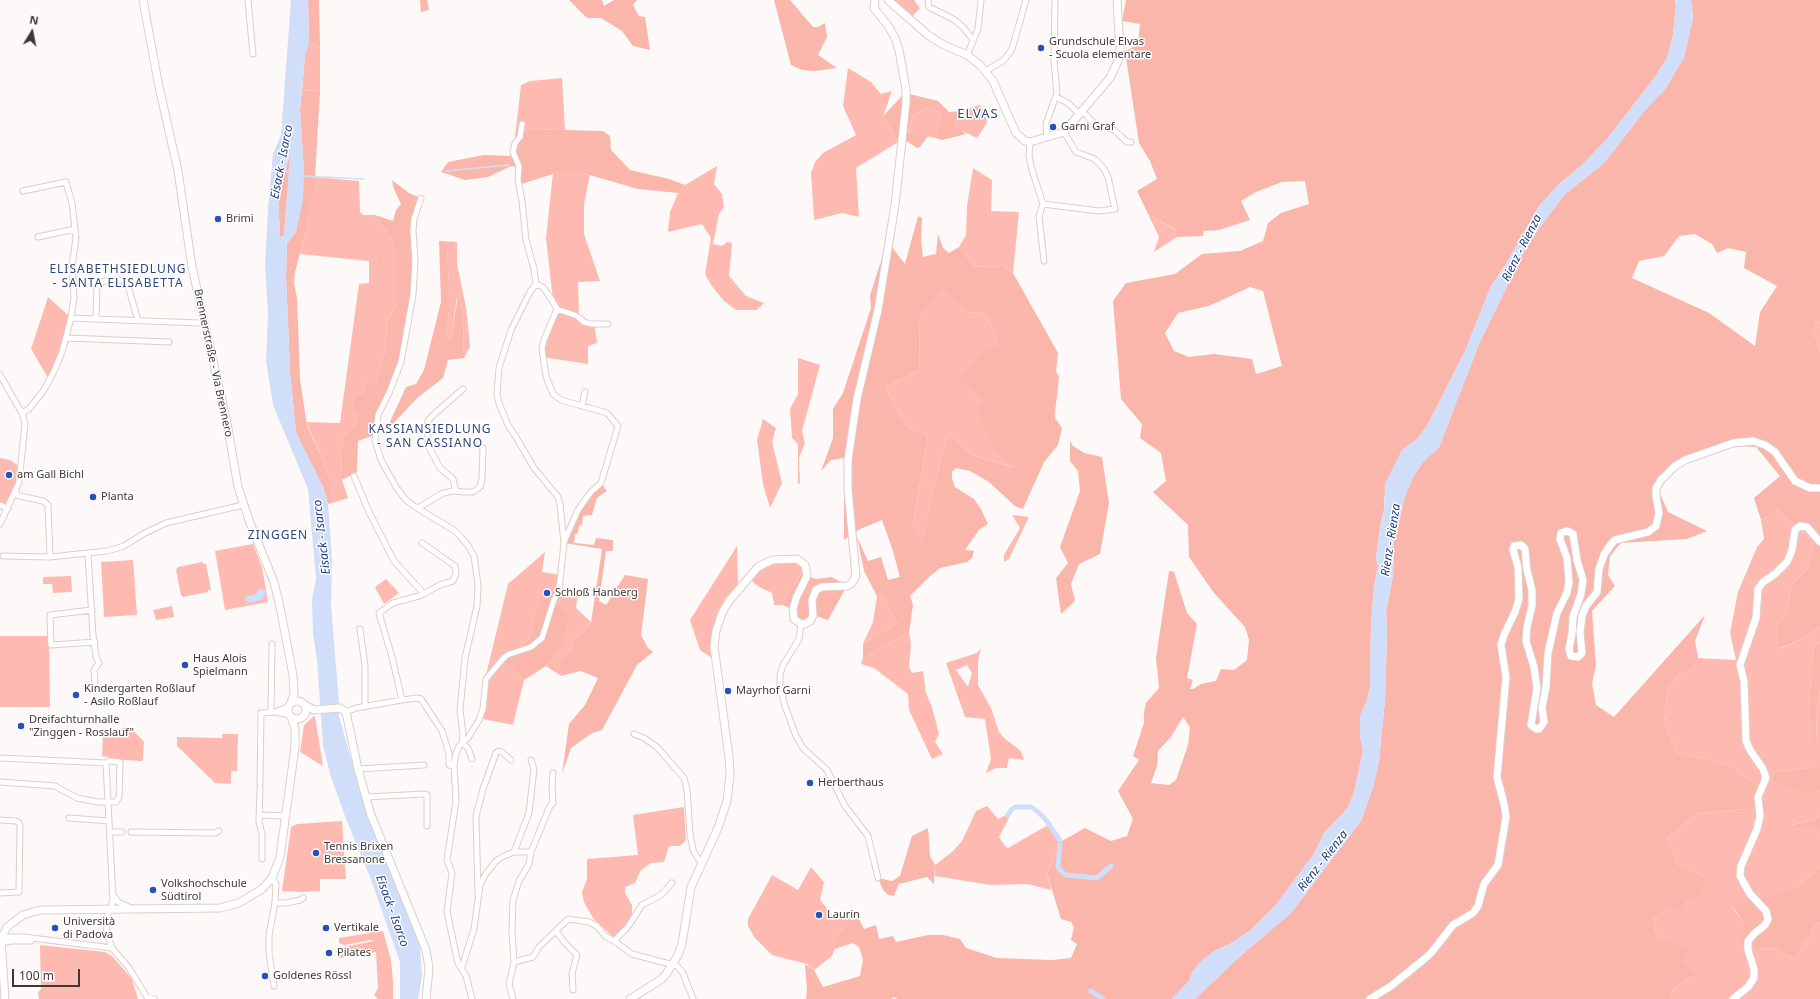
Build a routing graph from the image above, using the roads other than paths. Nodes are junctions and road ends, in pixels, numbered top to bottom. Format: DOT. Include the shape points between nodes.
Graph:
graph roads {
  1 [pos="144,0"];
  2 [pos="248,0"];
  3 [pos="875,0"];
  4 [pos="888,0"];
  5 [pos="928,0"];
  6 [pos="981,0"];
  7 [pos="1026,0"];
  8 [pos="1055,0"];
  9 [pos="1117,0"];
  10 [pos="973,40"];
  11 [pos="253,54"];
  12 [pos="967,56"];
  13 [pos="986,71"];
  14 [pos="1056,97"];
  15 [pos="1080,113"];
  16 [pos="522,124"];
  17 [pos="1064,132"];
  18 [pos="1047,138"];
  19 [pos="1030,142"];
  20 [pos="1131,142"];
  21 [pos="23,191"];
  22 [pos="421,198"];
  23 [pos="1043,204"];
  24 [pos="75,229"];
  25 [pos="38,237"];
  26 [pos="1044,261"];
  27 [pos="536,284"];
  28 [pos="557,309"];
  29 [pos="72,318"];
  30 [pos="96,319"];
  31 [pos="138,321"];
  32 [pos="204,322"];
  33 [pos="608,324"];
  34 [pos="66,338"];
  35 [pos="169,342"];
  36 [pos="0,375"];
  37 [pos="463,389"];
  38 [pos="585,392"];
  39 [pos="582,406"];
  40 [pos="22,413"];
  41 [pos="483,448"];
  42 [pos="354,476"];
  43 [pos="1820,488"];
  44 [pos="16,491"];
  45 [pos="453,491"];
  46 [pos="0,505"];
  47 [pos="243,505"];
  48 [pos="418,508"];
  49 [pos="8,509"];
  50 [pos="0,524"];
  51 [pos="1820,542"];
  52 [pos="422,543"];
  53 [pos="564,543"];
  54 [pos="88,553"];
  55 [pos="3,556"];
  56 [pos="50,557"];
  57 [pos="424,594"];
  58 [pos="92,610"];
  59 [pos="801,624"];
  60 [pos="360,629"];
  61 [pos="95,642"];
  62 [pos="272,644"];
  63 [pos="293,675"];
  64 [pos="95,684"];
  65 [pos="402,700"];
  66 [pos="303,704"];
  67 [pos="290,705"];
  68 [pos="365,707"];
  69 [pos="316,710"];
  70 [pos="343,710"];
  71 [pos="273,712"];
  72 [pos="290,716"];
  73 [pos="304,716"];
  74 [pos="634,734"];
  75 [pos="462,743"];
  76 [pos="295,747"];
  77 [pos="0,758"];
  78 [pos="472,759"];
  79 [pos="511,760"];
  80 [pos="531,760"];
  81 [pos="106,764"];
  82 [pos="424,765"];
  83 [pos="454,766"];
  84 [pos="358,769"];
  85 [pos="553,773"];
  86 [pos="0,782"];
  87 [pos="366,797"];
  88 [pos="107,801"];
  89 [pos="260,814"];
  90 [pos="286,816"];
  91 [pos="69,818"];
  92 [pos="0,820"];
  93 [pos="109,821"];
  94 [pos="427,826"];
  95 [pos="219,831"];
  96 [pos="110,832"];
  97 [pos="122,832"];
  98 [pos="131,832"];
  99 [pos="514,852"];
  100 [pos="531,852"];
  101 [pos="262,859"];
  102 [pos="702,862"];
  103 [pos="272,878"];
  104 [pos="878,878"];
  105 [pos="672,883"];
  106 [pos="0,893"];
  107 [pos="112,893"];
  108 [pos="478,895"];
  109 [pos="303,898"];
  110 [pos="275,902"];
  111 [pos="111,909"];
  112 [pos="132,909"];
  113 [pos="556,931"];
  114 [pos="4,932"];
  115 [pos="41,939"];
  116 [pos="614,941"];
  117 [pos="0,943"];
  118 [pos="112,948"];
  119 [pos="514,962"];
  120 [pos="672,964"];
  121 [pos="462,967"];
  122 [pos="274,986"];
  123 [pos="573,990"];
  124 [pos="147,998"];
  125 [pos="5,999"];
  126 [pos="154,999"];
  127 [pos="426,999"];
  128 [pos="472,999"];
  129 [pos="513,999"];
  130 [pos="630,999"];
  131 [pos="692,999"];
  132 [pos="1370,999"];
  133 [pos="1733,999"];
  1 -- 32 [label="street, Brennerstraße - Via Brennero" via="158,82 178,170 192,267"];
  2 -- 11 [label="street"];
  3 -- 59 [label="street" via="874,8 889,27 899,50 906,103 899,173 878,310 857,399 848,460 850,524 857,571 855,580 847,586 822,587 816,590 812,600 811,620"];
  4 -- 12 [label="street" via="928,35"];
  5 -- 10 [label="street" via="929,7 953,19"];
  6 -- 10 [label="street" via="978,29"];
  7 -- 13 [label="street" via="1012,49 1004,60"];
  8 -- 14 [label="street"];
  9 -- 15 [label="street" via="1120,49 1118,61 1110,78"];
  10 -- 12 [label="street"];
  12 -- 13 [label="street"];
  13 -- 19 [label="street" via="1016,132"];
  14 -- 15 [label="street"];
  14 -- 18 [label="street" via="1046,124"];
  15 -- 17 [label="street"];
  15 -- 20 [label="street" via="1095,124 1114,130 1127,142"];
  16 -- 27 [label="street" via="520,137 513,152 519,166 518,180 526,240"];
  17 -- 18 [label="street"];
  17 -- 23 [label="street" via="1076,152 1095,158 1104,169 1115,209 1099,211"];
  18 -- 19 [label="street"];
  19 -- 23 [label="street" via="1029,156"];
  21 -- 24 [label="street" via="66,182"];
  22 -- 48 [label="street" via="414,219 413,296 401,362 378,415 375,435 387,474 406,500"];
  23 -- 26 [label="street" via="1039,216"];
  24 -- 25 [label="street"];
  24 -- 29 [label="street"];
  27 -- 28 [label="street" via="543,287"];
  27 -- 53 [label="street" via="511,330 499,368 497,395 508,425 534,468 558,497"];
  28 -- 33 [label="street" via="577,316 584,322"];
  28 -- 39 [label="street" via="542,349 546,376 556,398"];
  29 -- 30 [label="street"];
  29 -- 34 [label="street"];
  30 -- 31 [label="street"];
  30 -- 31 [label="street" via="97,285 104,281 124,280 127,282"];
  31 -- 32 [label="street"];
  32 -- 47 [label="street, Brennerstraße - Via Brennero"];
  34 -- 35 [label="street"];
  34 -- 40 [label="street" via="44,390 29,409"];
  36 -- 40 [label="street"];
  37 -- 45 [label="street" via="432,416 427,426 428,445 437,464 453,479"];
  38 -- 39 [label="street"];
  39 -- 53 [label="street" via="607,413 617,422 618,428 601,483 578,510"];
  40 -- 44 [label="street" via="25,429"];
  41 -- 45 [label="street" via="480,487 473,492"];
  42 -- 57 [label="street" via="394,561"];
  43 -- 132 [label="street" via="1810,488 1795,482 1775,452 1753,441 1733,444 1685,460 1675,466 1656,488 1659,513 1656,526 1648,532 1615,540 1604,555 1599,569 1597,592 1582,616 1582,653 1578,657 1571,656 1569,649 1573,617 1583,580 1573,534 1567,531 1561,533 1569,582 1567,593 1557,613 1549,646 1542,708 1544,722 1539,729 1531,725 1537,688 1526,641 1532,590 1525,548 1522,545 1514,546 1519,598 1501,645 1506,678 1497,777 1506,817 1498,865 1484,884 1478,906 1473,913 1453,925 1422,961"];
  44 -- 49 [label="street"];
  44 -- 56 [label="street" via="20,496 43,501 48,505"];
  45 -- 48 [label="street" via="443,493"];
  46 -- 49 [label="street"];
  47 -- 54 [label="street" via="166,523 124,546"];
  47 -- 63 [label="street, Brennerstraße - Via Brennero" via="274,582"];
  48 -- 75 [label="street" via="455,531 467,544 477,567 477,606 466,658 460,710"];
  49 -- 50 [label="street"];
  51 -- 133 [label="street" via="1807,527 1800,526 1795,530 1787,562 1758,589 1756,618 1740,665 1744,681 1746,741 1766,778 1758,797 1760,816 1757,829 1740,876 1750,894 1766,911 1768,919 1748,941 1754,978 1748,987"];
  52 -- 57 [label="street" via="455,566 456,573 454,581 442,584"];
  53 -- 75 [label="street" via="558,590 542,638 531,647 507,655 486,679 483,709 476,727"];
  54 -- 56 [label="street"];
  54 -- 58 [label="street"];
  55 -- 56 [label="street"];
  57 -- 65 [label="street" via="393,602 379,613"];
  58 -- 61 [label="street"];
  58 -- 61 [label="street" via="50,615 51,645"];
  59 -- 102 [label="street" via="794,620 793,609 808,570 797,558 772,560 758,567 729,601 720,618 714,660 730,775 728,794 720,820"];
  59 -- 104 [label="street" via="799,639 783,665 780,675 785,706 803,748 827,770 845,806 868,836"];
  60 -- 68 [label="street" via="365,666"];
  61 -- 64 [label="street" via="99,663 94,670"];
  62 -- 71 [label="street"];
  63 -- 66 [label="street, Brennerstraße - Via Brennero"];
  63 -- 67 [label="street, Brennerstraße - Via Brennero" via="294,694"];
  65 -- 68 [label="street"];
  65 -- 83 [label="street" via="417,698 423,701 442,731 448,748 449,765"];
  66 -- 67 [label="street" via="297,701"];
  66 -- 69 [label="street"];
  66 -- 73 [label="street, Brennerstraße - Via Brennero" via="306,710"];
  67 -- 71 [label="street"];
  67 -- 72 [label="street, Brennerstraße - Via Brennero"];
  68 -- 70 [label="street"];
  69 -- 70 [label="street"];
  69 -- 73 [label="street"];
  70 -- 84 [label="street"];
  71 -- 72 [label="street"];
  71 -- 89 [label="street" via="261,713"];
  72 -- 73 [label="street" via="298,719"];
  72 -- 76 [label="street, Brennerstraße - Via Brennero" via="295,728"];
  73 -- 76 [label="street, Brennerstraße - Via Brennero"];
  74 -- 102 [label="street" via="657,747 684,778 693,850"];
  75 -- 78 [label="street" via="468,748"];
  75 -- 83 [label="street"];
  76 -- 90 [label="street, Brennerstraße - Via Brennero"];
  77 -- 81 [label="street"];
  79 -- 108 [label="street" via="502,752 496,753 477,809"];
  80 -- 99 [label="street" via="534,770 529,813"];
  81 -- 88 [label="street"];
  81 -- 88 [label="street" via="120,762 118,800"];
  82 -- 84 [label="street"];
  83 -- 121 [label="street" via="456,801 447,860 452,873 447,908 452,940 458,963"];
  84 -- 87 [label="street"];
  85 -- 100 [label="street" via="553,803"];
  86 -- 88 [label="street" via="55,786 77,798"];
  87 -- 94 [label="street" via="425,794"];
  87 -- 127 [label="street" via="426,950 429,968"];
  88 -- 93 [label="street"];
  89 -- 90 [label="street"];
  89 -- 101 [label="street"];
  90 -- 103 [label="street, Brennerstraße - Via Brennero" via="280,857"];
  91 -- 93 [label="street"];
  92 -- 106 [label="street" via="19,823 20,834 19,892"];
  93 -- 96 [label="street"];
  95 -- 98 [label="street"];
  96 -- 97 [label="street"];
  96 -- 107 [label="street"];
  99 -- 100 [label="street"];
  99 -- 108 [label="street" via="496,861 485,875"];
  100 -- 119 [label="street" via="529,864 519,881 513,900"];
  102 -- 120 [label="street" via="689,896 682,944"];
  103 -- 110 [label="street" via="276,884"];
  103 -- 112 [label="street" via="254,895 230,906 201,909"];
  105 -- 116 [label="street" via="661,895 642,905 627,928"];
  107 -- 111 [label="street"];
  107 -- 112 [label="street" via="118,902"];
  108 -- 121 [label="street" via="474,929"];
  109 -- 110 [label="street" via="286,903"];
  110 -- 122 [label="street" via="269,932"];
  111 -- 112 [label="street"];
  111 -- 114 [label="street" via="32,912 18,917"];
  111 -- 118 [label="street" via="106,919 107,934"];
  113 -- 116 [label="street" via="568,919 583,920 592,922 605,936"];
  113 -- 119 [label="street" via="539,947 533,957"];
  113 -- 123 [label="street" via="578,955 572,973"];
  114 -- 115 [label="street"];
  114 -- 117 [label="street"];
  115 -- 117 [label="street" via="38,942"];
  115 -- 118 [label="street"];
  116 -- 120 [label="street" via="644,959"];
  117 -- 125 [label="street"];
  118 -- 124 [label="street" via="129,968"];
  119 -- 129 [label="street" via="509,984"];
  120 -- 130 [label="street" via="662,979"];
  120 -- 131 [label="street" via="683,973"];
  121 -- 128 [label="street"];
  124 -- 126 [label="street"];
}
